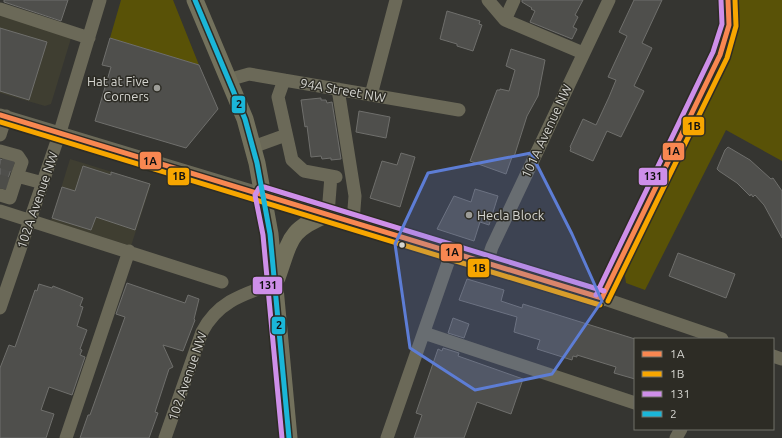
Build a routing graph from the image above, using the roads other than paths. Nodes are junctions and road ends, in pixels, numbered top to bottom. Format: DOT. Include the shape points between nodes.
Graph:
graph roads {
  1 [pos="100,0"];
  2 [pos="195,0"];
  3 [pos="396,0"];
  4 [pos="488,0"];
  5 [pos="514,0"];
  6 [pos="609,0"];
  7 [pos="728,0"];
  8 [pos="0,9"];
  9 [pos="505,20"];
  10 [pos="89,38"];
  11 [pos="583,53"];
  12 [pos="228,80"];
  13 [pos="284,80"];
  14 [pos="338,89"];
  15 [pos="371,95"];
  16 [pos="459,110"];
  17 [pos="3,116"];
  18 [pos="60,132"];
  19 [pos="0,135"];
  20 [pos="286,135"];
  21 [pos="253,147"];
  22 [pos="7,155"];
  23 [pos="17,176"];
  24 [pos="43,183"];
  25 [pos="262,194"];
  26 [pos="0,195"];
  27 [pos="0,211"];
  28 [pos="328,214"];
  29 [pos="30,220"];
  30 [pos="353,222"];
  31 [pos="129,251"];
  32 [pos="452,251"];
  33 [pos="487,262"];
  34 [pos="222,282"];
  35 [pos="275,284"];
  36 [pos="602,298"];
  37 [pos="0,308"];
  38 [pos="424,333"];
  39 [pos="719,338"];
  40 [pos="634,403"];
  41 [pos="66,438"];
  42 [pos="166,438"];
  43 [pos="289,438"];
  44 [pos="388,438"];
  1 -- 10 [label="street, 102A Avenue NW"];
  2 -- 12 [label="main road"];
  3 -- 15 [label="street"];
  4 -- 9 [label="street"];
  5 -- 9 [label="street"];
  6 -- 11 [label="street, 101A Avenue NW"];
  7 -- 36 [label="main road" via="729,25 720,55"];
  8 -- 10 [label="street"];
  9 -- 11 [label="street"];
  10 -- 18 [label="street, 102A Avenue NW"];
  11 -- 33 [label="street, 101A Avenue NW"];
  12 -- 13 [label="street, 94A Street NW" via="249,74"];
  12 -- 21 [label="main road" via="245,119"];
  13 -- 14 [label="street, 94A Street NW"];
  13 -- 20 [label="street" via="278,97"];
  14 -- 15 [label="street, 94A Street NW"];
  14 -- 30 [label="street" via="355,196"];
  15 -- 16 [label="street, 94A Street NW"];
  17 -- 18 [label="street"];
  17 -- 19 [label="street"];
  18 -- 24 [label="street, 102A Avenue NW"];
  18 -- 25 [label="street"];
  20 -- 21 [label="street"];
  20 -- 28 [label="street" via="292,160 304,171 333,176"];
  21 -- 25 [label="main road"];
  22 -- 23 [label="street" via="18,156 22,162"];
  23 -- 24 [label="street"];
  23 -- 26 [label="street" via="10,198"];
  24 -- 29 [label="street, 102A Avenue NW"];
  25 -- 28 [label="main road"];
  25 -- 35 [label="main road" via="270,234"];
  27 -- 29 [label="street"];
  28 -- 30 [label="main road"];
  28 -- 35 [label="main road" via="306,223 297,231 290,241"];
  29 -- 31 [label="street"];
  29 -- 37 [label="street, 102A Avenue NW"];
  30 -- 32 [label="main road"];
  31 -- 34 [label="street"];
  31 -- 41 [label="street"];
  32 -- 33 [label="main road"];
  32 -- 38 [label="street"];
  33 -- 36 [label="main road"];
  35 -- 42 [label="street, 102 Avenue NW" via="233,300 209,319 202,332"];
  35 -- 43 [label="main road"];
  36 -- 39 [label="street"];
  38 -- 40 [label="street"];
  38 -- 44 [label="street"];
}
